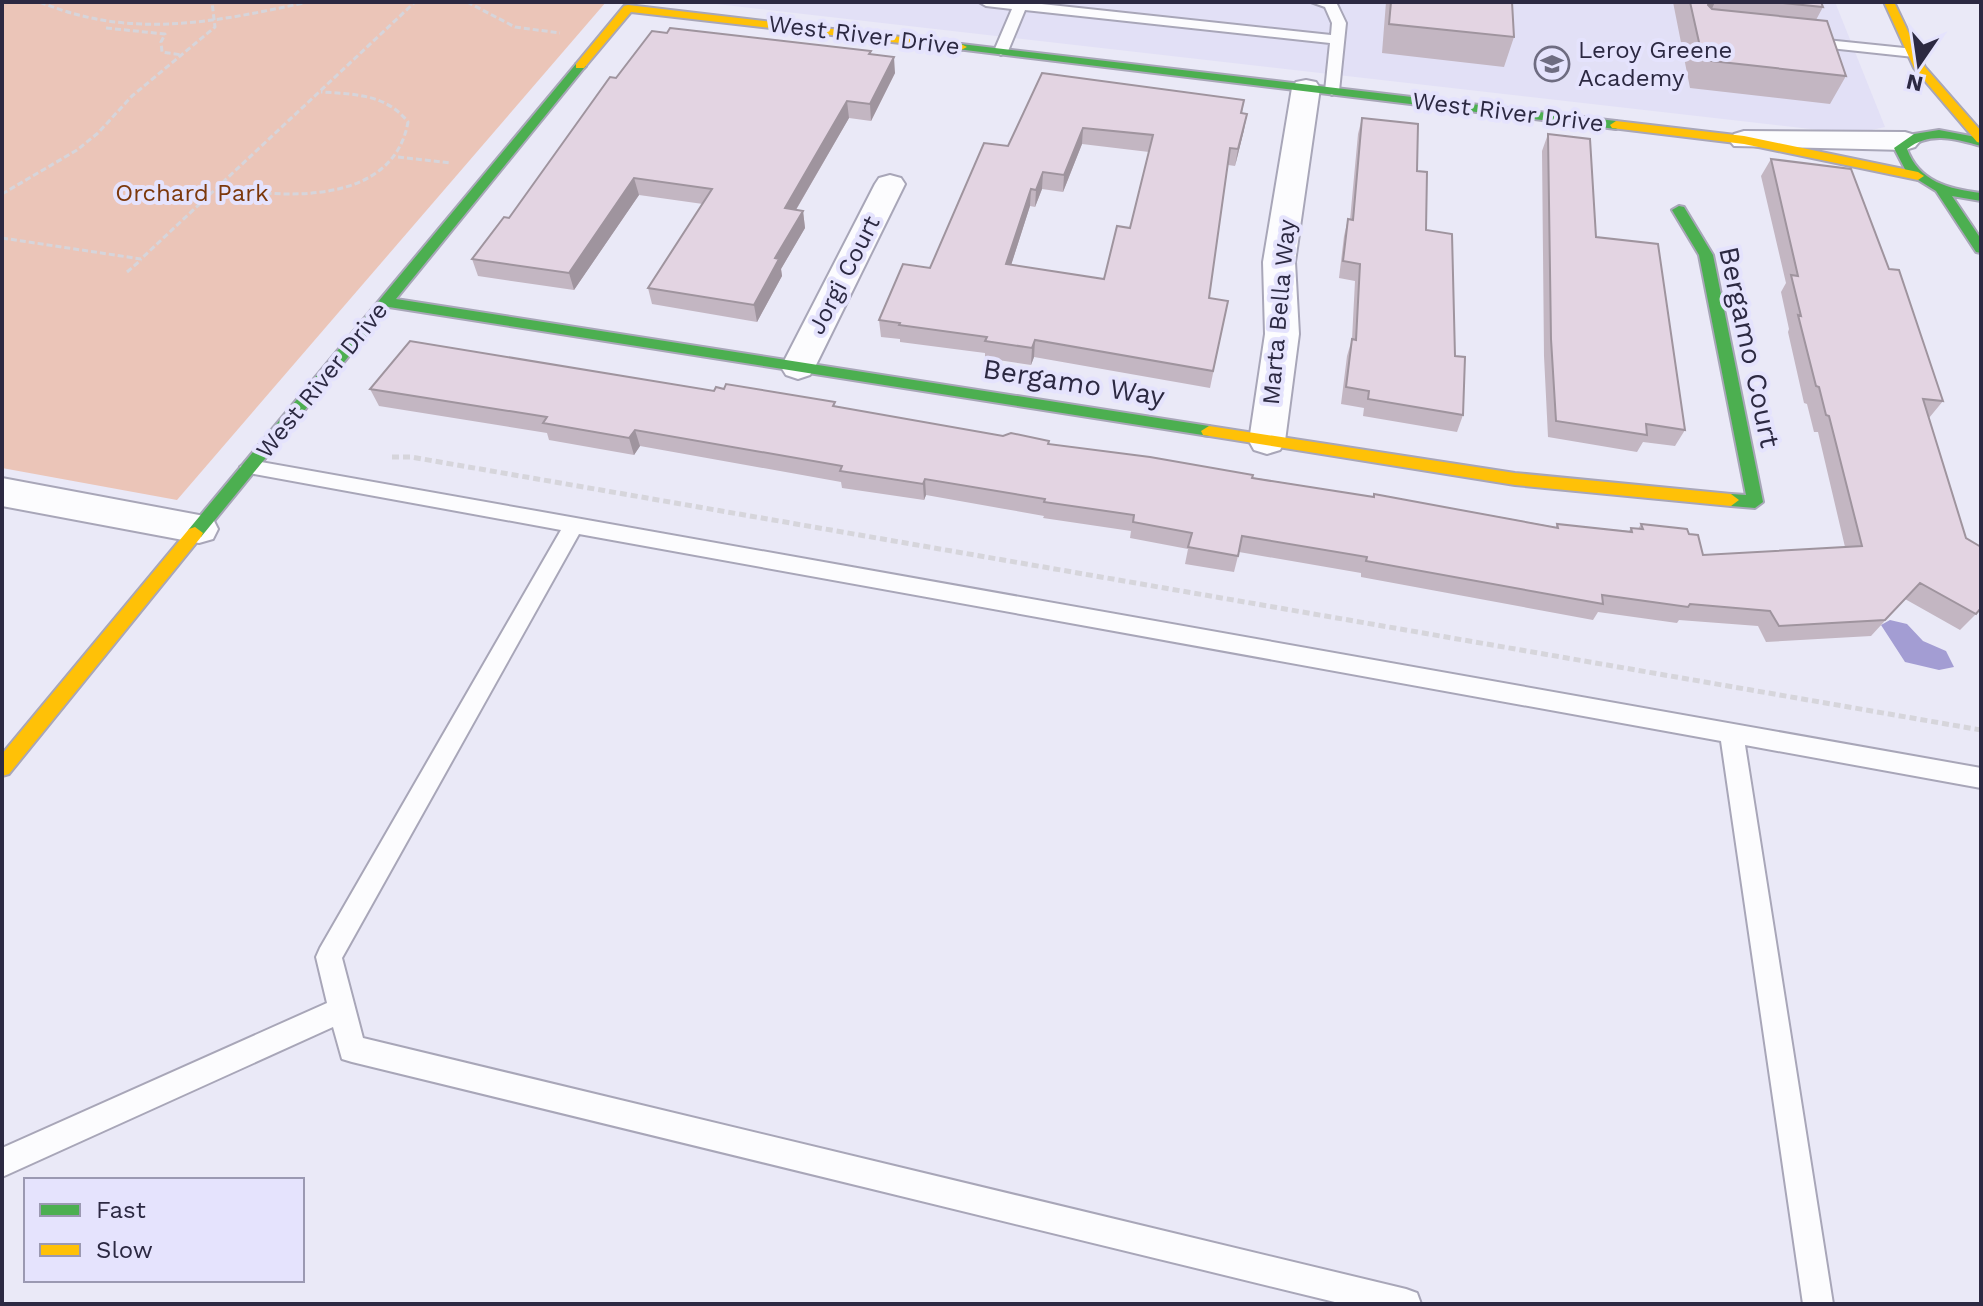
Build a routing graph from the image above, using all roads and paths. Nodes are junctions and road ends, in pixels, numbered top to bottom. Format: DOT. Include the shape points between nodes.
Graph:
graph roads {
  1 [pos="40,2"];
  2 [pos="212,2"];
  3 [pos="308,2"];
  4 [pos="415,2"];
  5 [pos="467,2"];
  6 [pos="986,2"];
  7 [pos="1318,2"];
  8 [pos="1889,2"];
  9 [pos="1020,6"];
  10 [pos="215,20"];
  11 [pos="106,28"];
  12 [pos="574,33"];
  13 [pos="1337,40"];
  14 [pos="1796,40"];
  15 [pos="1001,51"];
  16 [pos="182,55"];
  17 [pos="1917,60"];
  18 [pos="1319,90"];
  19 [pos="321,92"];
  20 [pos="1918,92"];
  21 [pos="1912,133"];
  22 [pos="1744,140"];
  23 [pos="1981,141"];
  24 [pos="1918,176"];
  25 [pos="890,184"];
  26 [pos="220,187"];
  27 [pos="1940,188"];
  28 [pos="2,194"];
  29 [pos="1981,197"];
  30 [pos="1679,210"];
  31 [pos="2,238"];
  32 [pos="1981,249"];
  33 [pos="141,259"];
  34 [pos="127,272"];
  35 [pos="386,302"];
  36 [pos="798,367"];
  37 [pos="1267,441"];
  38 [pos="380,457"];
  39 [pos="250,467"];
  40 [pos="2,492"];
  41 [pos="1755,502"];
  42 [pos="574,525"];
  43 [pos="199,529"];
  44 [pos="1981,730"];
  45 [pos="1731,732"];
  46 [pos="2,768"];
  47 [pos="1981,778"];
  48 [pos="342,1010"];
  49 [pos="2,1163"];
  50 [pos="1406,1304"];
  51 [pos="1818,1304"];
  1 -- 10 [label="path" via="65,13 123,24"];
  2 -- 10 [label="path"];
  3 -- 10 [label="path"];
  4 -- 19 [label="path"];
  5 -- 12 [label="path" via="515,27"];
  6 -- 9 [label="lane"];
  7 -- 13 [label="lane" via="1330,3 1339,23"];
  8 -- 17 [label="street"];
  9 -- 13 [label="lane"];
  9 -- 15 [label="lane"];
  10 -- 16 [label="path" via="215,27"];
  11 -- 16 [label="path" via="165,34 162,52"];
  13 -- 18 [label="lane"];
  14 -- 17 [label="lane"];
  15 -- 18 [label="street, West River Drive"];
  15 -- 35 [label="street, West River Drive" via="628,8"];
  16 -- 28 [label="path" via="77,150"];
  17 -- 20 [label="street"];
  17 -- 23 [label="street"];
  18 -- 22 [label="street, West River Drive"];
  18 -- 37 [label="street, Marta Bella Way" via="1279,262 1282,334"];
  19 -- 26 [label="path"];
  19 -- 26 [label="path" via="392,103 408,122 402,151 372,175 341,189 285,195"];
  21 -- 22 [label="street, West River Drive"];
  21 -- 23 [label="street"];
  21 -- 24 [label="street" via="1900,148 1900,157"];
  22 -- 24 [label="street, West River Drive"];
  24 -- 27 [label="street, West River Drive"];
  25 -- 36 [label="street, Jorgi Court"];
  26 -- 33 [label="path"];
  27 -- 29 [label="street"];
  27 -- 32 [label="street"];
  30 -- 41 [label="street, Bergamo Court" via="1706,255"];
  31 -- 33 [label="path"];
  33 -- 34 [label="path"];
  35 -- 36 [label="street, Bergamo Way"];
  35 -- 39 [label="street, West River Drive"];
  36 -- 37 [label="street, Bergamo Way"];
  37 -- 41 [label="street, Bergamo Way" via="1515,479"];
  38 -- 44 [label="path" via="411,457"];
  39 -- 42 [label="lane"];
  39 -- 43 [label="street, West River Drive"];
  40 -- 43 [label="street"];
  42 -- 45 [label="lane"];
  42 -- 48 [label="lane" via="329,957"];
  43 -- 46 [label="street, West River Drive"];
  45 -- 47 [label="lane"];
  45 -- 51 [label="lane"];
  48 -- 49 [label="lane"];
  48 -- 50 [label="lane" via="352,1049"];
}
